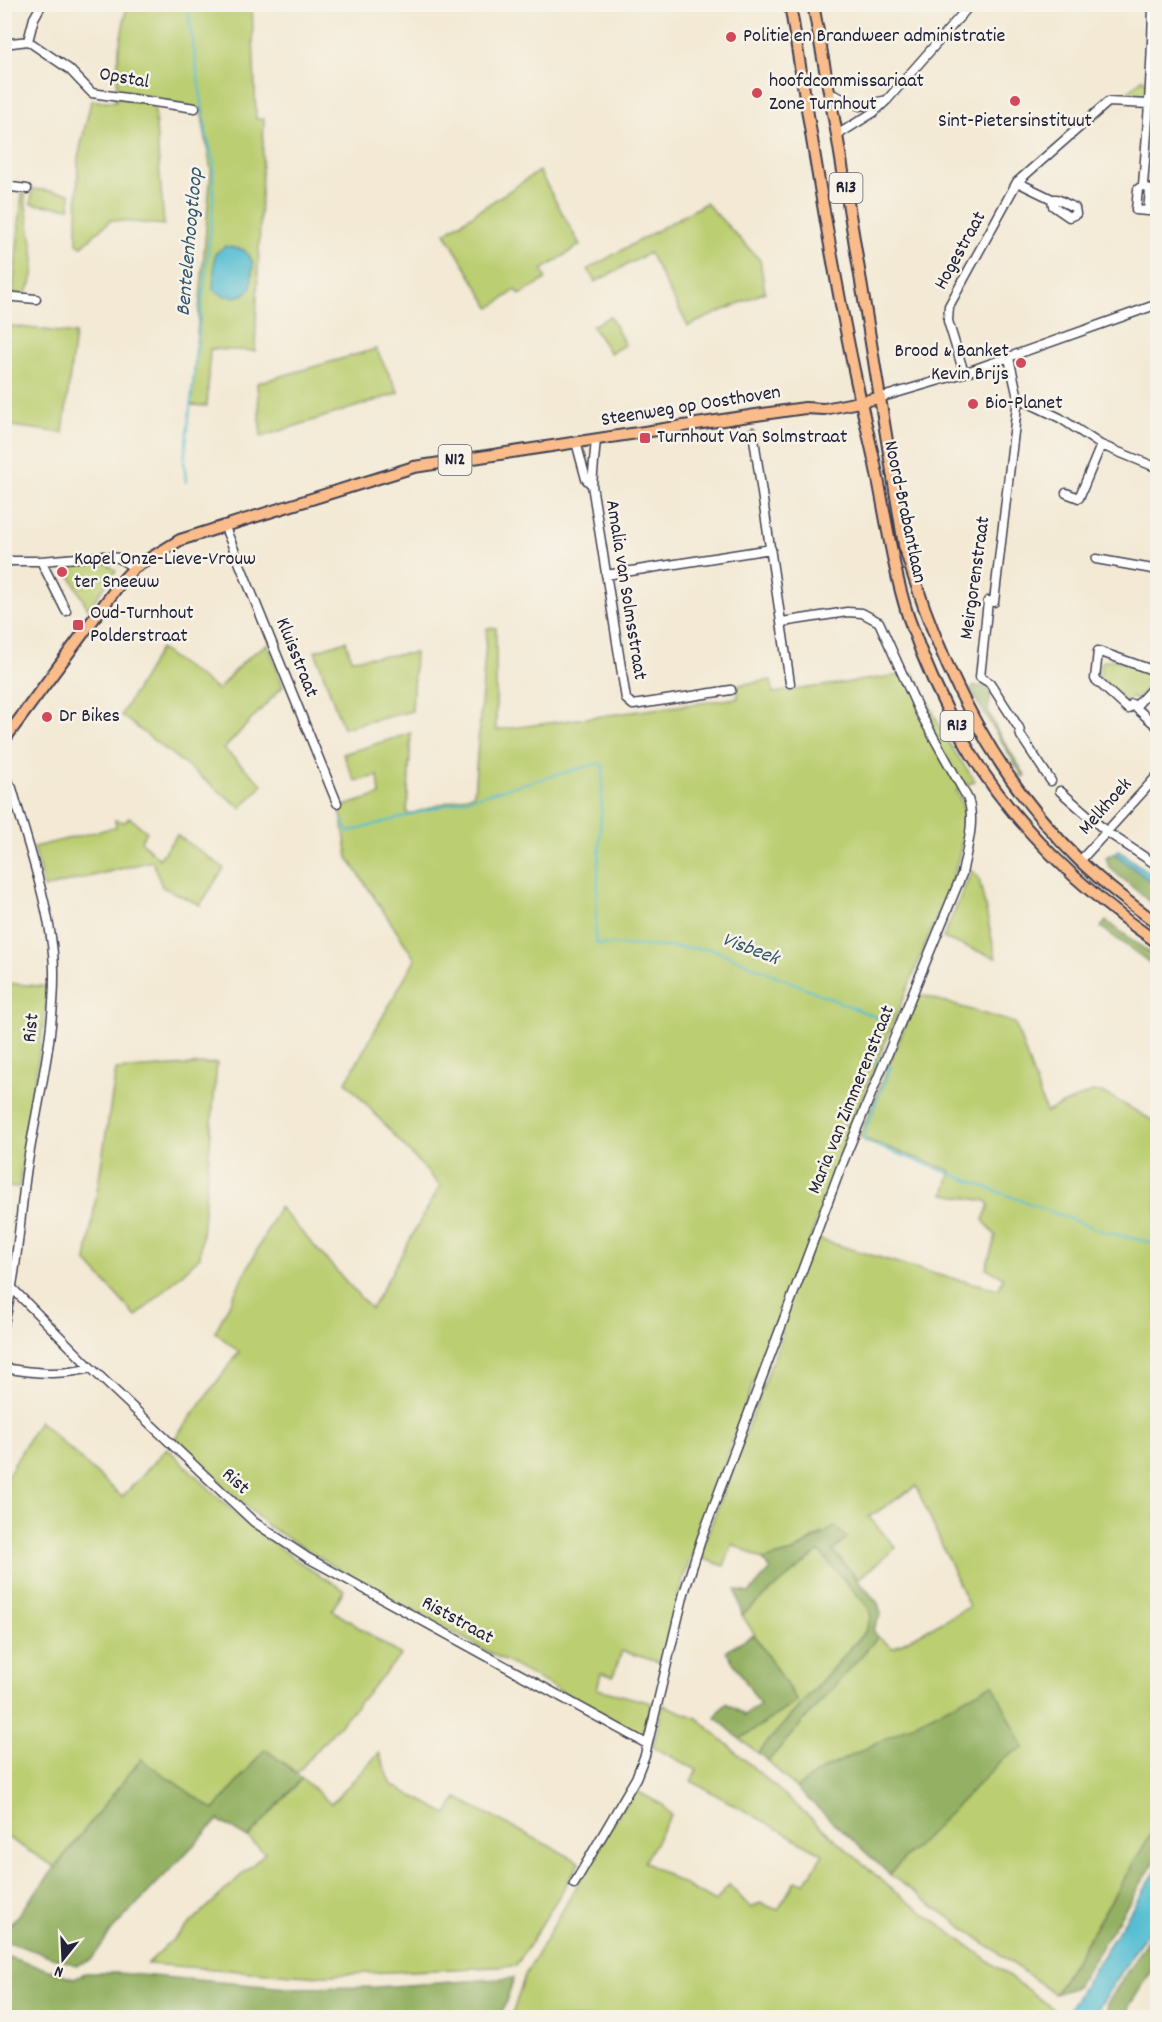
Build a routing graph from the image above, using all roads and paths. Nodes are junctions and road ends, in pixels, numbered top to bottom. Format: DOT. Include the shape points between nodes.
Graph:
graph roads {
  1 [pos="42,4"];
  2 [pos="790,4"];
  3 [pos="813,4"];
  4 [pos="971,4"];
  5 [pos="1152,4"];
  6 [pos="28,41"];
  7 [pos="4,45"];
  8 [pos="1154,56"];
  9 [pos="829,93"];
  10 [pos="887,100"];
  11 [pos="1149,104"];
  12 [pos="195,108"];
  13 [pos="837,135"];
  14 [pos="1017,182"];
  15 [pos="1143,185"];
  16 [pos="4,186"];
  17 [pos="27,189"];
  18 [pos="1052,199"];
  19 [pos="4,296"];
  20 [pos="36,299"];
  21 [pos="1158,304"];
  22 [pos="1009,358"];
  23 [pos="964,373"];
  24 [pos="879,398"];
  25 [pos="1018,398"];
  26 [pos="859,401"];
  27 [pos="753,432"];
  28 [pos="596,439"];
  29 [pos="576,442"];
  30 [pos="1101,445"];
  31 [pos="1158,468"];
  32 [pos="592,485"];
  33 [pos="1066,493"];
  34 [pos="225,525"];
  35 [pos="771,549"];
  36 [pos="1096,559"];
  37 [pos="4,561"];
  38 [pos="41,561"];
  39 [pos="134,568"];
  40 [pos="1158,570"];
  41 [pos="606,575"];
  42 [pos="66,611"];
  43 [pos="782,622"];
  44 [pos="1158,672"];
  45 [pos="1158,682"];
  46 [pos="790,683"];
  47 [pos="731,690"];
  48 [pos="1135,707"];
  49 [pos="1158,727"];
  50 [pos="4,740"];
  51 [pos="1158,775"];
  52 [pos="4,776"];
  53 [pos="1051,781"];
  54 [pos="1059,791"];
  55 [pos="338,803"];
  56 [pos="1107,832"];
  57 [pos="1080,861"];
  58 [pos="1158,866"];
  59 [pos="1158,924"];
  60 [pos="1158,943"];
  61 [pos="13,1289"];
  62 [pos="4,1323"];
  63 [pos="4,1368"];
  64 [pos="91,1368"];
  65 [pos="254,1522"];
  66 [pos="647,1744"];
  67 [pos="574,1884"];
  1 -- 6 [label="street"];
  2 -- 26 [label="main road, Noord-Brabantlaan / R13"];
  3 -- 9 [label="main road, Noord-Brabantlaan / R13"];
  4 -- 10 [label="street"];
  5 -- 8 [label="street"];
  6 -- 7 [label="street"];
  6 -- 12 [label="street, Opstal" via="69,69 92,93"];
  8 -- 11 [label="street"];
  9 -- 10 [label="street" via="860,106"];
  9 -- 13 [label="main road, Noord-Brabantlaan / R13"];
  10 -- 13 [label="street"];
  11 -- 14 [label="street, Hogestraat" via="1108,102"];
  11 -- 15 [label="street"];
  13 -- 24 [label="main road, Noord-Brabantlaan / R13"];
  14 -- 18 [label="street"];
  14 -- 23 [label="street, Hogestraat" via="949,306 948,321"];
  16 -- 17 [label="street"];
  19 -- 20 [label="street"];
  21 -- 22 [label="street, Steenweg op Oosthoven"];
  22 -- 23 [label="street, Steenweg op Oosthoven"];
  22 -- 25 [label="street, Meirgorenstraat"];
  23 -- 24 [label="street, Steenweg op Oosthoven"];
  24 -- 26 [label="main road, Steenweg op Oosthoven / N12"];
  24 -- 57 [label="main road, Noord-Brabantlaan / R13" via="904,545 920,599 959,696 1020,794"];
  25 -- 30 [label="street" via="1060,418"];
  25 -- 53 [label="street, Meirgorenstraat" via="994,602 988,601 980,677 990,683"];
  26 -- 28 [label="main road, Steenweg op Oosthoven / N12"];
  26 -- 60 [label="main road, Noord-Brabantlaan / R13" via="908,616 934,681 967,746 1010,807 1064,867 1120,917"];
  27 -- 35 [label="street"];
  28 -- 29 [label="main road, Steenweg op Oosthoven / N12"];
  28 -- 32 [label="street, Amalia van Solmsstraat"];
  29 -- 32 [label="street, Amalia van Solmsstraat" via="586,479"];
  29 -- 34 [label="main road, Steenweg op Oosthoven / N12" via="414,467"];
  30 -- 31 [label="street"];
  30 -- 33 [label="street" via="1082,500"];
  32 -- 41 [label="street, Amalia van Solmsstraat"];
  34 -- 39 [label="main road, N12" via="168,546"];
  34 -- 55 [label="street, Kluisstraat"];
  35 -- 41 [label="street"];
  35 -- 43 [label="street"];
  36 -- 40 [label="street"];
  37 -- 38 [label="street"];
  38 -- 39 [label="street" via="110,557"];
  38 -- 42 [label="street"];
  39 -- 50 [label="main road, N12"];
  41 -- 47 [label="street, Amalia van Solmsstraat" via="628,704"];
  43 -- 46 [label="street"];
  43 -- 66 [label="street, Maria van Zimmerenstraat" via="847,612 862,613 879,622 918,711 972,808 962,874 954,896 841,1167 701,1540"];
  44 -- 48 [label="street" via="1098,651 1095,679 1128,709 1132,704"];
  45 -- 48 [label="street"];
  48 -- 49 [label="street"];
  51 -- 56 [label="street, Melkhoek"];
  52 -- 61 [label="street, Rist" via="12,788 44,908 54,970"];
  54 -- 56 [label="street"];
  56 -- 57 [label="street, Melkhoek"];
  56 -- 58 [label="street"];
  57 -- 59 [label="main road, Noord-Brabantlaan / R13"];
  61 -- 62 [label="street, Rist"];
  61 -- 64 [label="street, Rist"];
  63 -- 64 [label="street" via="38,1374 66,1374"];
  64 -- 65 [label="street, Rist"];
  65 -- 66 [label="street, Riststraat" via="308,1558"];
  66 -- 67 [label="street" via="636,1778"];
}
